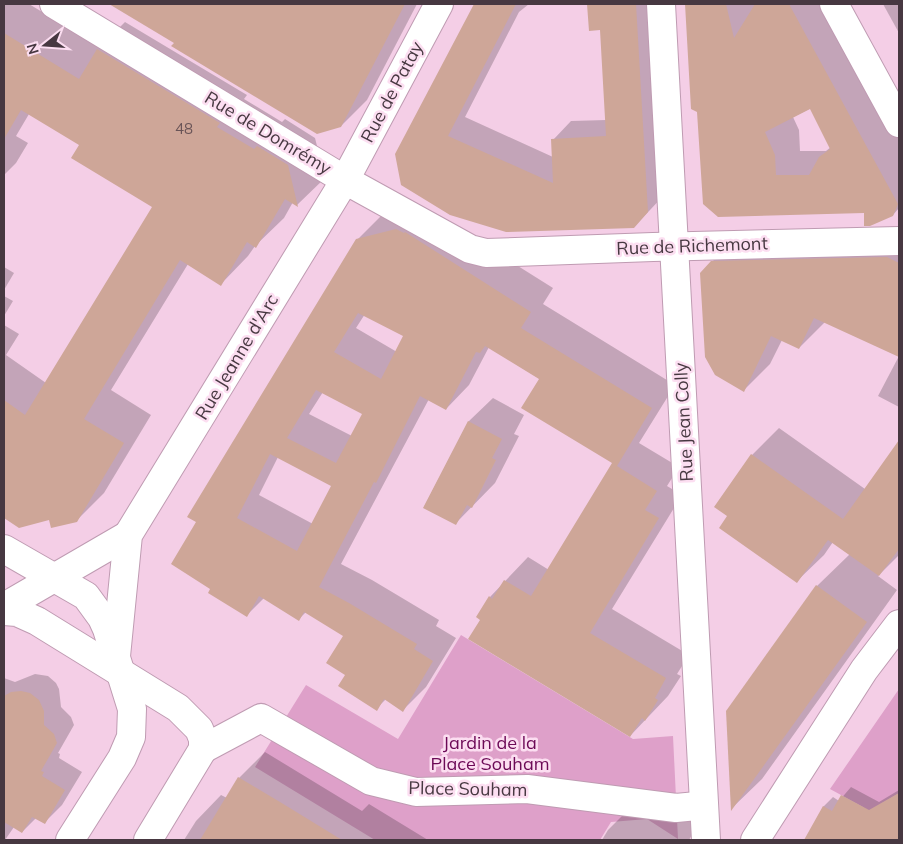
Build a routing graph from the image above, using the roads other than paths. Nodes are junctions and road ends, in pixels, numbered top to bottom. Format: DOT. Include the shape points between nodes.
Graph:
graph roads {
  1 [pos="54,4"];
  2 [pos="439,4"];
  3 [pos="661,4"];
  4 [pos="834,4"];
  5 [pos="899,123"];
  6 [pos="345,180"];
  7 [pos="899,241"];
  8 [pos="675,247"];
  9 [pos="486,253"];
  10 [pos="128,535"];
  11 [pos="4,549"];
  12 [pos="54,578"];
  13 [pos="4,607"];
  14 [pos="4,611"];
  15 [pos="899,624"];
  16 [pos="119,665"];
  17 [pos="203,749"];
  18 [pos="697,806"];
  19 [pos="70,840"];
  20 [pos="148,840"];
  21 [pos="706,840"];
  22 [pos="755,840"];
  1 -- 6 [label="street, Rue de Domrémy"];
  2 -- 6 [label="street, Rue de Patay"];
  3 -- 8 [label="street, Rue Jean Colly"];
  4 -- 5 [label="street"];
  6 -- 9 [label="street, Rue de Domrémy" via="470,249"];
  6 -- 10 [label="street, Rue Jeanne d'Arc"];
  7 -- 8 [label="street, Rue de Richemont"];
  8 -- 9 [label="street, Rue de Richemont"];
  8 -- 21 [label="street, Rue Jean Colly"];
  10 -- 12 [label="street, Rue Jeanne d'Arc"];
  10 -- 16 [label="street, Rue Jeanne d'Arc"];
  11 -- 12 [label="street"];
  12 -- 13 [label="street, Rue Jeanne d'Arc"];
  12 -- 16 [label="street" via="86,596 102,618"];
  14 -- 16 [label="street" via="37,620"];
  15 -- 22 [label="street" via="864,670"];
  16 -- 17 [label="street" via="178,708 199,729"];
  16 -- 19 [label="street" via="132,709 131,737 122,758"];
  17 -- 18 [label="street, Place Souham" via="261,718 371,781 416,792 527,789 676,808"];
  17 -- 20 [label="street"];
}
